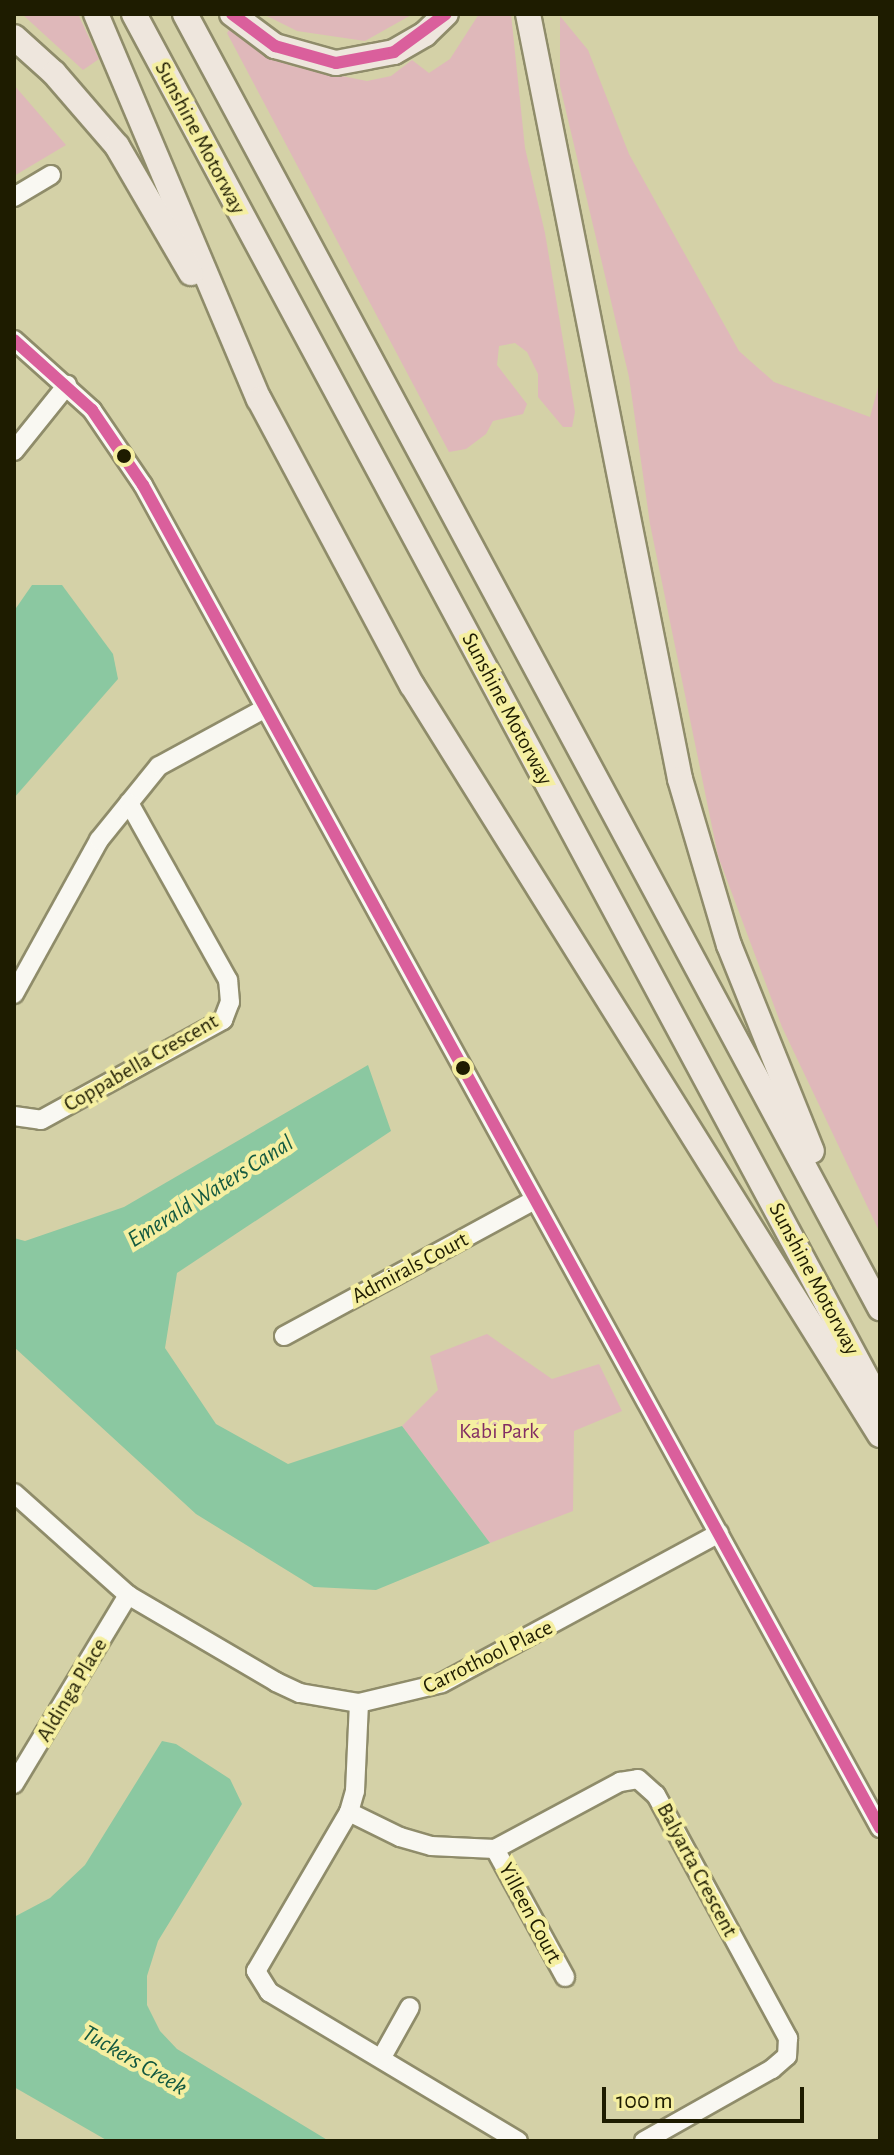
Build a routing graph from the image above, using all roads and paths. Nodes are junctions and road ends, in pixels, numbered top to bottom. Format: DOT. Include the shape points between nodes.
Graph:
graph roads {
  1 [pos="96,14"];
  2 [pos="134,14"];
  3 [pos="185,14"];
  4 [pos="232,14"];
  5 [pos="446,14"];
  6 [pos="528,14"];
  7 [pos="14,37"];
  8 [pos="51,175"];
  9 [pos="14,197"];
  10 [pos="223,314"];
  11 [pos="14,340"];
  12 [pos="67,385"];
  13 [pos="14,451"];
  14 [pos="264,709"];
  15 [pos="129,803"];
  16 [pos="14,994"];
  17 [pos="14,1116"];
  18 [pos="535,1200"];
  19 [pos="830,1214"];
  20 [pos="880,1308"];
  21 [pos="284,1336"];
  22 [pos="880,1403"];
  23 [pos="880,1435"];
  24 [pos="14,1493"];
  25 [pos="719,1533"];
  26 [pos="128,1595"];
  27 [pos="359,1703"];
  28 [pos="14,1784"];
  29 [pos="349,1812"];
  30 [pos="880,1828"];
  31 [pos="495,1849"];
  32 [pos="565,1977"];
  33 [pos="410,2007"];
  34 [pos="382,2057"];
  35 [pos="671,2135"];
  36 [pos="518,2141"];
  37 [pos="644,2141"];
  1 -- 10 [label="highway"];
  2 -- 22 [label="highway, Sunshine Motorway"];
  3 -- 19 [label="highway, Sunshine Motorway"];
  4 -- 5 [label="highway" via="275,46 336,63 394,52"];
  6 -- 19 [label="highway" via="680,779 729,945 828,1186"];
  7 -- 10 [label="highway" via="63,82 117,146 202,294"];
  8 -- 9 [label="street"];
  10 -- 23 [label="highway" via="281,443 412,685"];
  11 -- 12 [label="street"];
  12 -- 13 [label="street"];
  12 -- 14 [label="street" via="110,434 143,485"];
  14 -- 15 [label="street" via="159,766"];
  14 -- 18 [label="street"];
  15 -- 16 [label="street" via="99,840"];
  15 -- 17 [label="street, Coppabella Crescent" via="228,980 230,1002 223,1020 41,1120"];
  18 -- 21 [label="street, Admirals Court"];
  18 -- 25 [label="street"];
  19 -- 20 [label="highway, Sunshine Motorway"];
  24 -- 26 [label="street, Carrothool Place"];
  25 -- 27 [label="street, Carrothool Place" via="442,1683"];
  25 -- 30 [label="street"];
  26 -- 27 [label="street, Carrothool Place" via="276,1682 300,1693"];
  26 -- 28 [label="street, Aldinga Place"];
  27 -- 29 [label="street" via="355,1791"];
  29 -- 31 [label="street" via="431,1846"];
  29 -- 34 [label="street" via="256,1971 269,1992"];
  31 -- 32 [label="street, Yilleen Court"];
  31 -- 35 [label="street, Balyarta Crescent" via="620,1782 638,1779 656,1795 788,2038 787,2056 772,2069"];
  33 -- 34 [label="street"];
  34 -- 36 [label="street"];
  35 -- 37 [label="street, Balyarta Crescent"];
}
